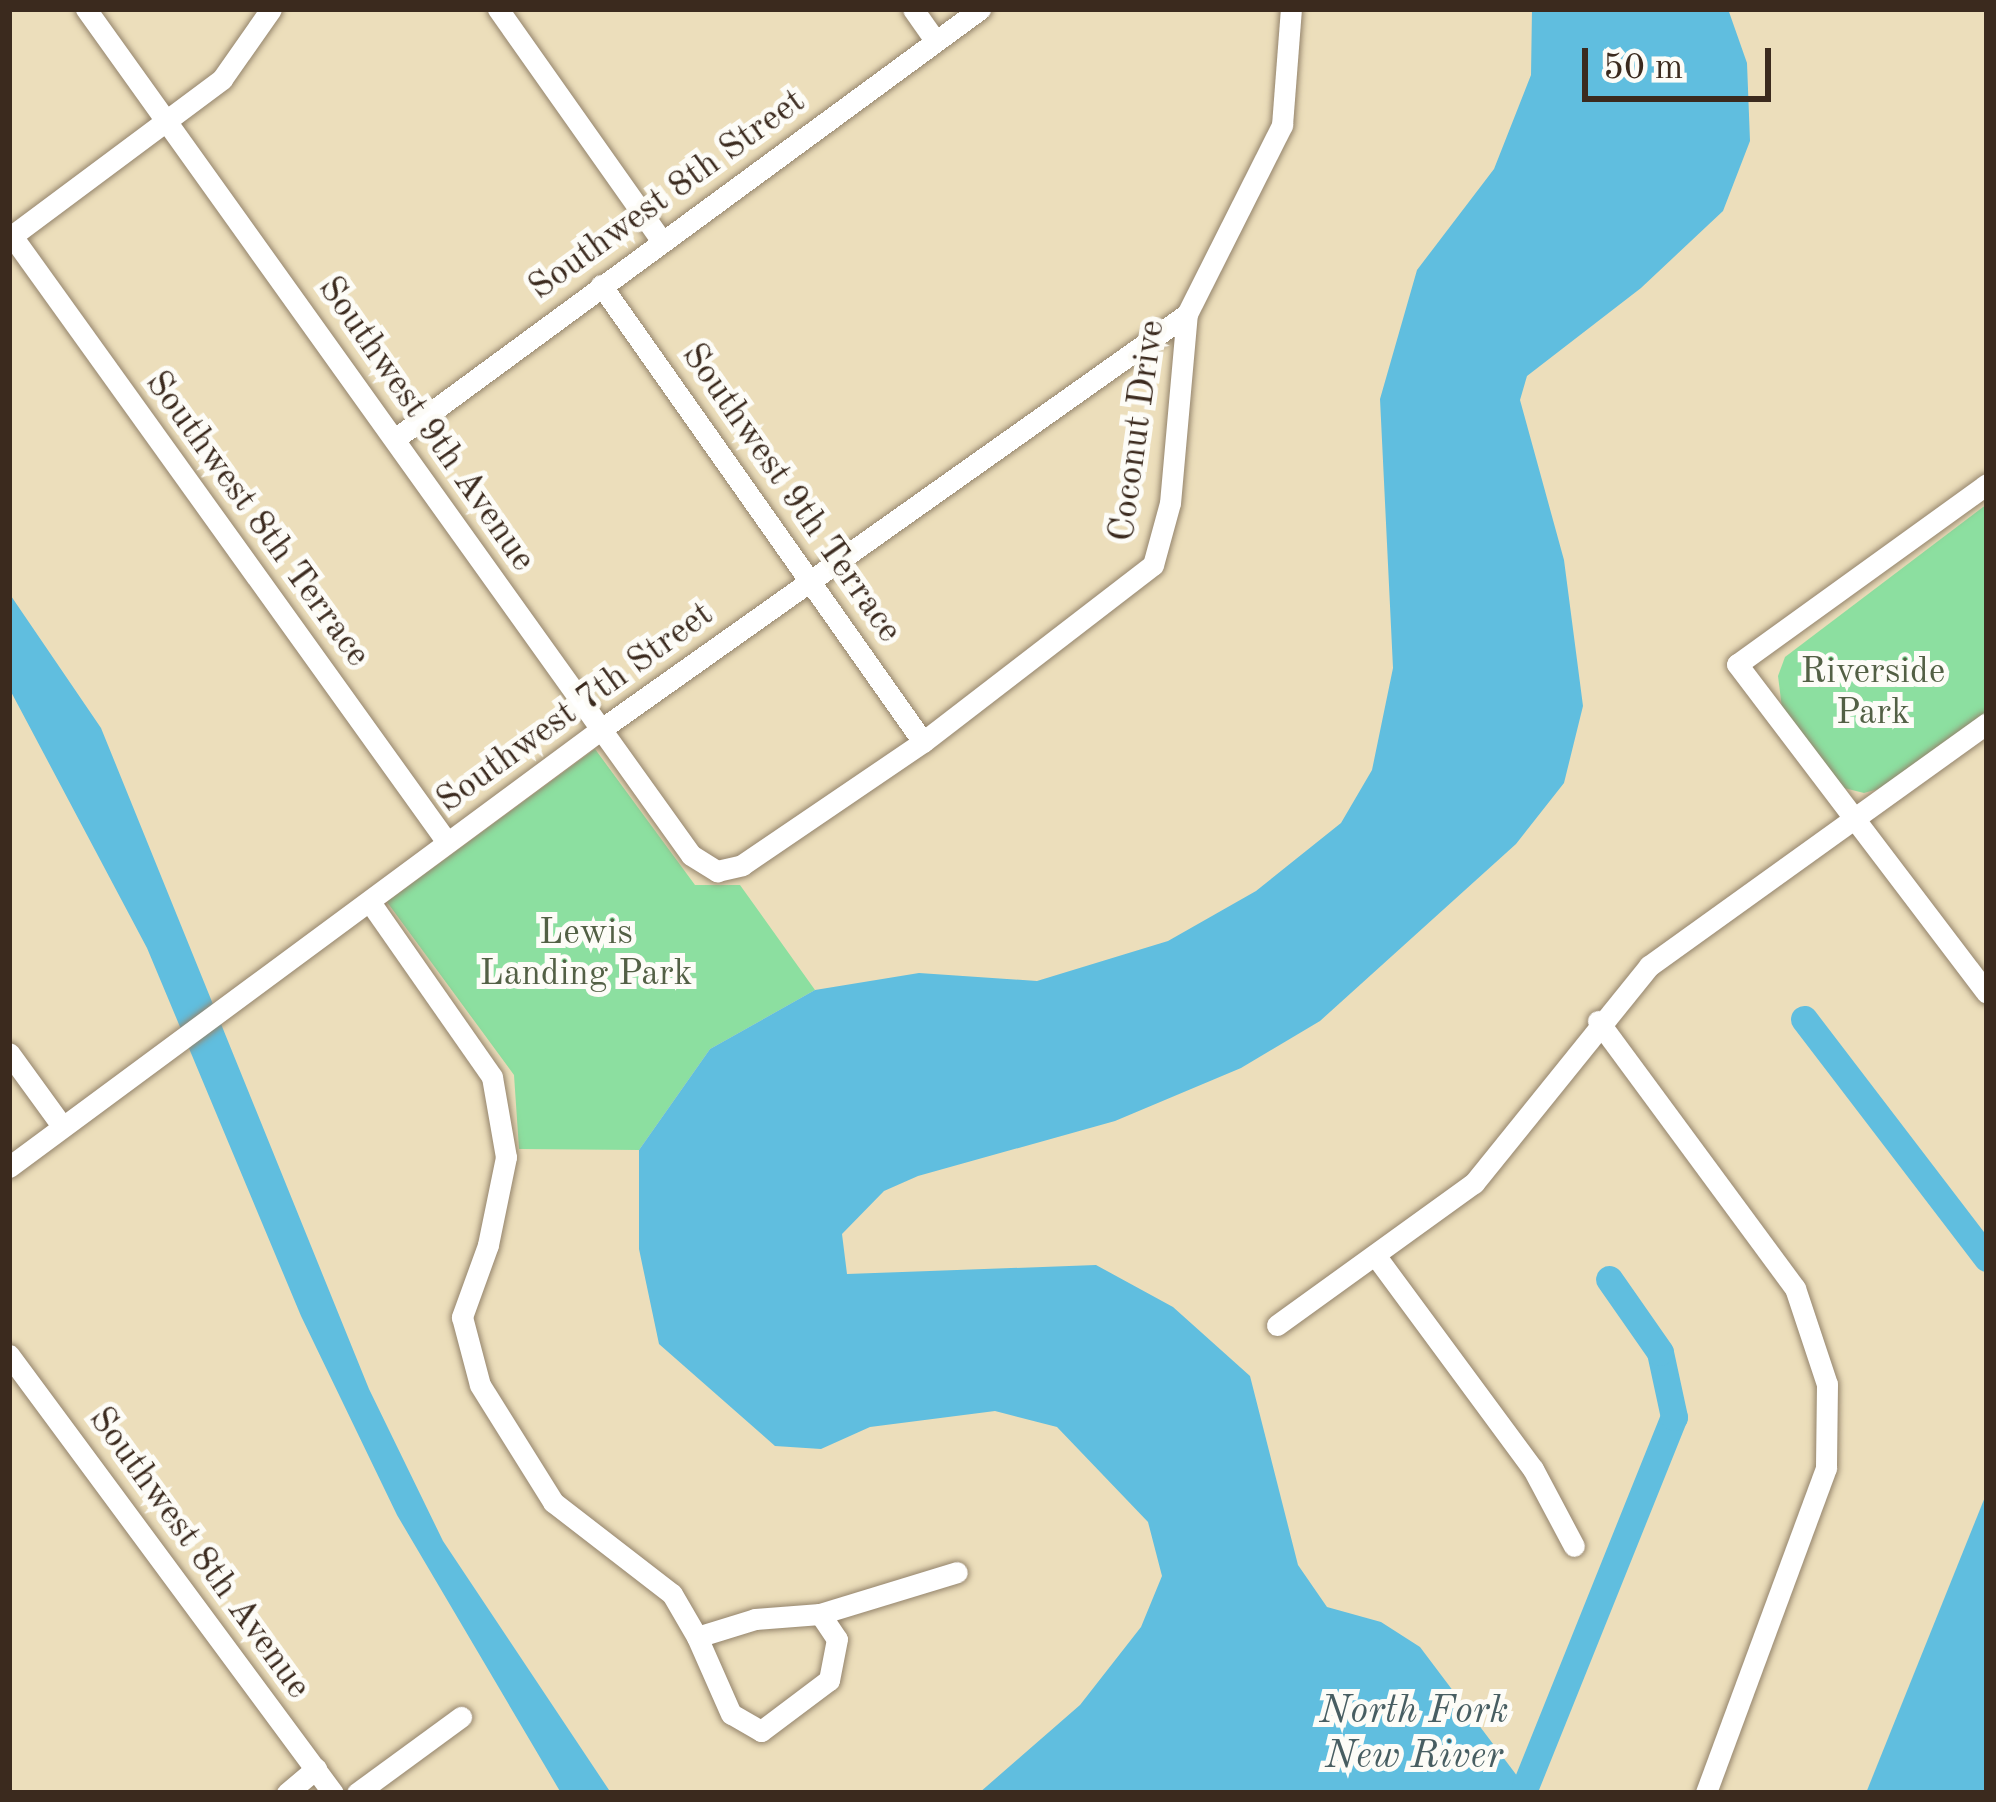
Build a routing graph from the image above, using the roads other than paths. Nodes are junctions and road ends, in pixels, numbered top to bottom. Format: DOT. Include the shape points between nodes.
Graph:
graph roads {
  1 [pos="86,9"];
  2 [pos="272,9"];
  3 [pos="498,9"];
  4 [pos="913,9"];
  5 [pos="980,9"];
  6 [pos="1291,9"];
  7 [pos="935,41"];
  8 [pos="167,124"];
  9 [pos="10,237"];
  10 [pos="661,240"];
  11 [pos="601,285"];
  12 [pos="1187,314"];
  13 [pos="397,438"];
  14 [pos="1987,484"];
  15 [pos="814,580"];
  16 [pos="1987,723"];
  17 [pos="600,730"];
  18 [pos="923,742"];
  19 [pos="1853,820"];
  20 [pos="447,842"];
  21 [pos="717,872"];
  22 [pos="370,902"];
  23 [pos="1987,994"];
  24 [pos="1598,1021"];
  25 [pos="9,1054"];
  26 [pos="62,1126"];
  27 [pos="9,1167"];
  28 [pos="1375,1255"];
  29 [pos="1276,1325"];
  30 [pos="9,1354"];
  31 [pos="1574,1546"];
  32 [pos="957,1572"];
  33 [pos="820,1614"];
  34 [pos="697,1637"];
  35 [pos="461,1717"];
  36 [pos="316,1769"];
  37 [pos="287,1793"];
  38 [pos="333,1793"];
  39 [pos="357,1793"];
  40 [pos="1706,1793"];
  1 -- 8 [label="street, Southwest 9th Avenue"];
  2 -- 8 [label="street" via="222,79"];
  3 -- 10 [label="street"];
  4 -- 7 [label="street"];
  5 -- 7 [label="street, Southwest 8th Street"];
  6 -- 12 [label="street, Coconut Drive" via="1282,125"];
  7 -- 10 [label="street, Southwest 8th Street"];
  8 -- 9 [label="street"];
  8 -- 13 [label="street, Southwest 9th Avenue"];
  9 -- 20 [label="street, Southwest 8th Terrace"];
  10 -- 11 [label="street, Southwest 8th Street"];
  11 -- 13 [label="street, Southwest 8th Street"];
  11 -- 15 [label="street, Southwest 9th Terrace"];
  12 -- 15 [label="street, Southwest 7th Street"];
  12 -- 18 [label="street, Coconut Drive" via="1170,503 1154,566"];
  13 -- 17 [label="street, Southwest 9th Avenue"];
  14 -- 19 [label="street" via="1737,664"];
  15 -- 17 [label="street, Southwest 7th Street"];
  15 -- 18 [label="street, Southwest 9th Terrace"];
  16 -- 19 [label="street"];
  17 -- 20 [label="street, Southwest 7th Street"];
  17 -- 21 [label="street, Southwest 9th Avenue" via="691,855"];
  18 -- 21 [label="street, Coconut Drive" via="742,865"];
  19 -- 23 [label="street"];
  19 -- 24 [label="street" via="1667,951"];
  20 -- 22 [label="street, Southwest 7th Street"];
  22 -- 26 [label="street, Southwest 7th Street"];
  22 -- 34 [label="street" via="492,1078 506,1156 488,1245 461,1317 480,1385 554,1502 672,1594"];
  24 -- 28 [label="street" via="1486,1170"];
  24 -- 40 [label="street" via="1795,1288 1827,1384 1826,1468"];
  25 -- 26 [label="street"];
  26 -- 27 [label="street, Southwest 7th Street"];
  28 -- 29 [label="street"];
  28 -- 31 [label="street" via="1533,1469"];
  30 -- 36 [label="street, Southwest 8th Avenue"];
  32 -- 33 [label="street"];
  33 -- 34 [label="street" via="755,1618"];
  33 -- 34 [label="street" via="837,1639 829,1680 761,1731 731,1714"];
  35 -- 39 [label="street"];
  36 -- 37 [label="street"];
  36 -- 38 [label="street, Southwest 8th Avenue"];
}
